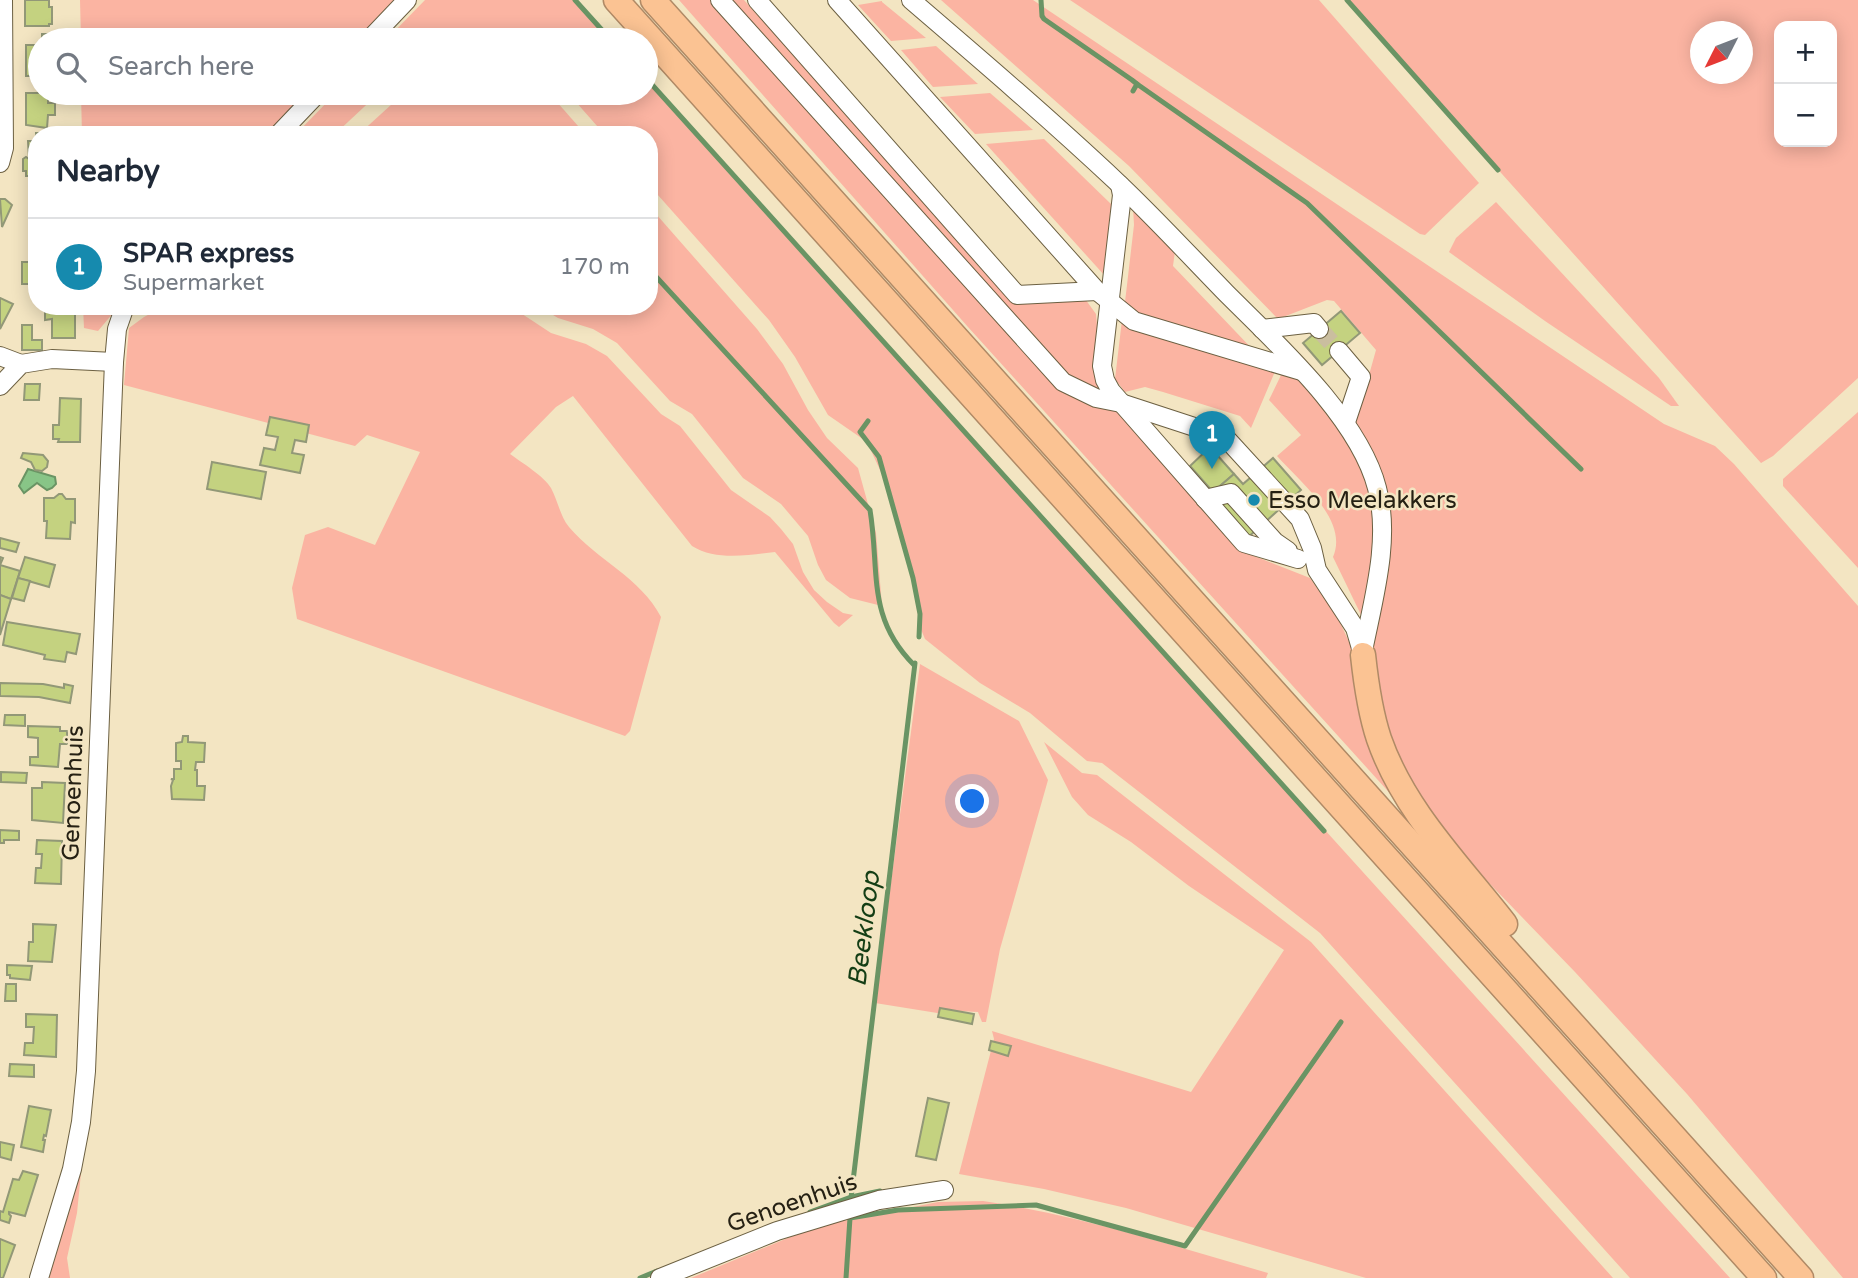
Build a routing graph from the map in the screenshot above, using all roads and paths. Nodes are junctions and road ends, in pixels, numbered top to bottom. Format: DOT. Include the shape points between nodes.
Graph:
graph roads {
  1 [pos="3,0"];
  2 [pos="407,0"];
  3 [pos="616,0"];
  4 [pos="653,0"];
  5 [pos="720,0"];
  6 [pos="757,0"];
  7 [pos="837,0"];
  8 [pos="911,0"];
  9 [pos="380,28"];
  10 [pos="641,28"];
  11 [pos="658,47"];
  12 [pos="307,105"];
  13 [pos="287,126"];
  14 [pos="0,163"];
  15 [pos="1120,185"];
  16 [pos="1104,296"];
  17 [pos="122,315"];
  18 [pos="1262,329"];
  19 [pos="1319,329"];
  20 [pos="1339,351"];
  21 [pos="0,356"];
  22 [pos="114,362"];
  23 [pos="20,364"];
  24 [pos="1301,371"];
  25 [pos="0,386"];
  26 [pos="1121,403"];
  27 [pos="1346,422"];
  28 [pos="1317,570"];
  29 [pos="1363,655"];
  30 [pos="1552,999"];
  31 [pos="944,1190"];
  32 [pos="39,1278"];
  33 [pos="660,1278"];
  34 [pos="1764,1278"];
  35 [pos="1801,1278"];
  1 -- 14 [label="street" via="4,148"];
  2 -- 9 [label="street"];
  3 -- 10 [label="highway"];
  4 -- 30 [label="highway"];
  5 -- 26 [label="street" via="1063,382 1096,398"];
  6 -- 16 [label="street" via="1017,295"];
  7 -- 16 [label="street"];
  8 -- 15 [label="street"];
  11 -- 34 [label="highway"];
  12 -- 13 [label="street"];
  15 -- 16 [label="street"];
  15 -- 18 [label="street"];
  16 -- 24 [label="street" via="1134,321"];
  16 -- 26 [label="street" via="1102,366 1105,380"];
  17 -- 22 [label="street, Genoenhuis"];
  18 -- 19 [label="street" via="1314,323"];
  18 -- 24 [label="street"];
  20 -- 27 [label="street" via="1361,377"];
  21 -- 23 [label="street"];
  22 -- 23 [label="street" via="52,359"];
  22 -- 32 [label="street, Genoenhuis" via="86,1072 72,1170"];
  23 -- 25 [label="street"];
  24 -- 27 [label="street"];
  26 -- 28 [label="street" via="1244,543 1298,559"];
  26 -- 28 [label="street" via="1225,437 1300,519"];
  27 -- 29 [label="street" via="1367,457 1382,521"];
  28 -- 29 [label="street" via="1355,628"];
  29 -- 30 [label="highway" via="1379,740 1406,795 1505,924"];
  30 -- 35 [label="highway"];
  31 -- 33 [label="street, Genoenhuis" via="879,1200 790,1227"];
}
